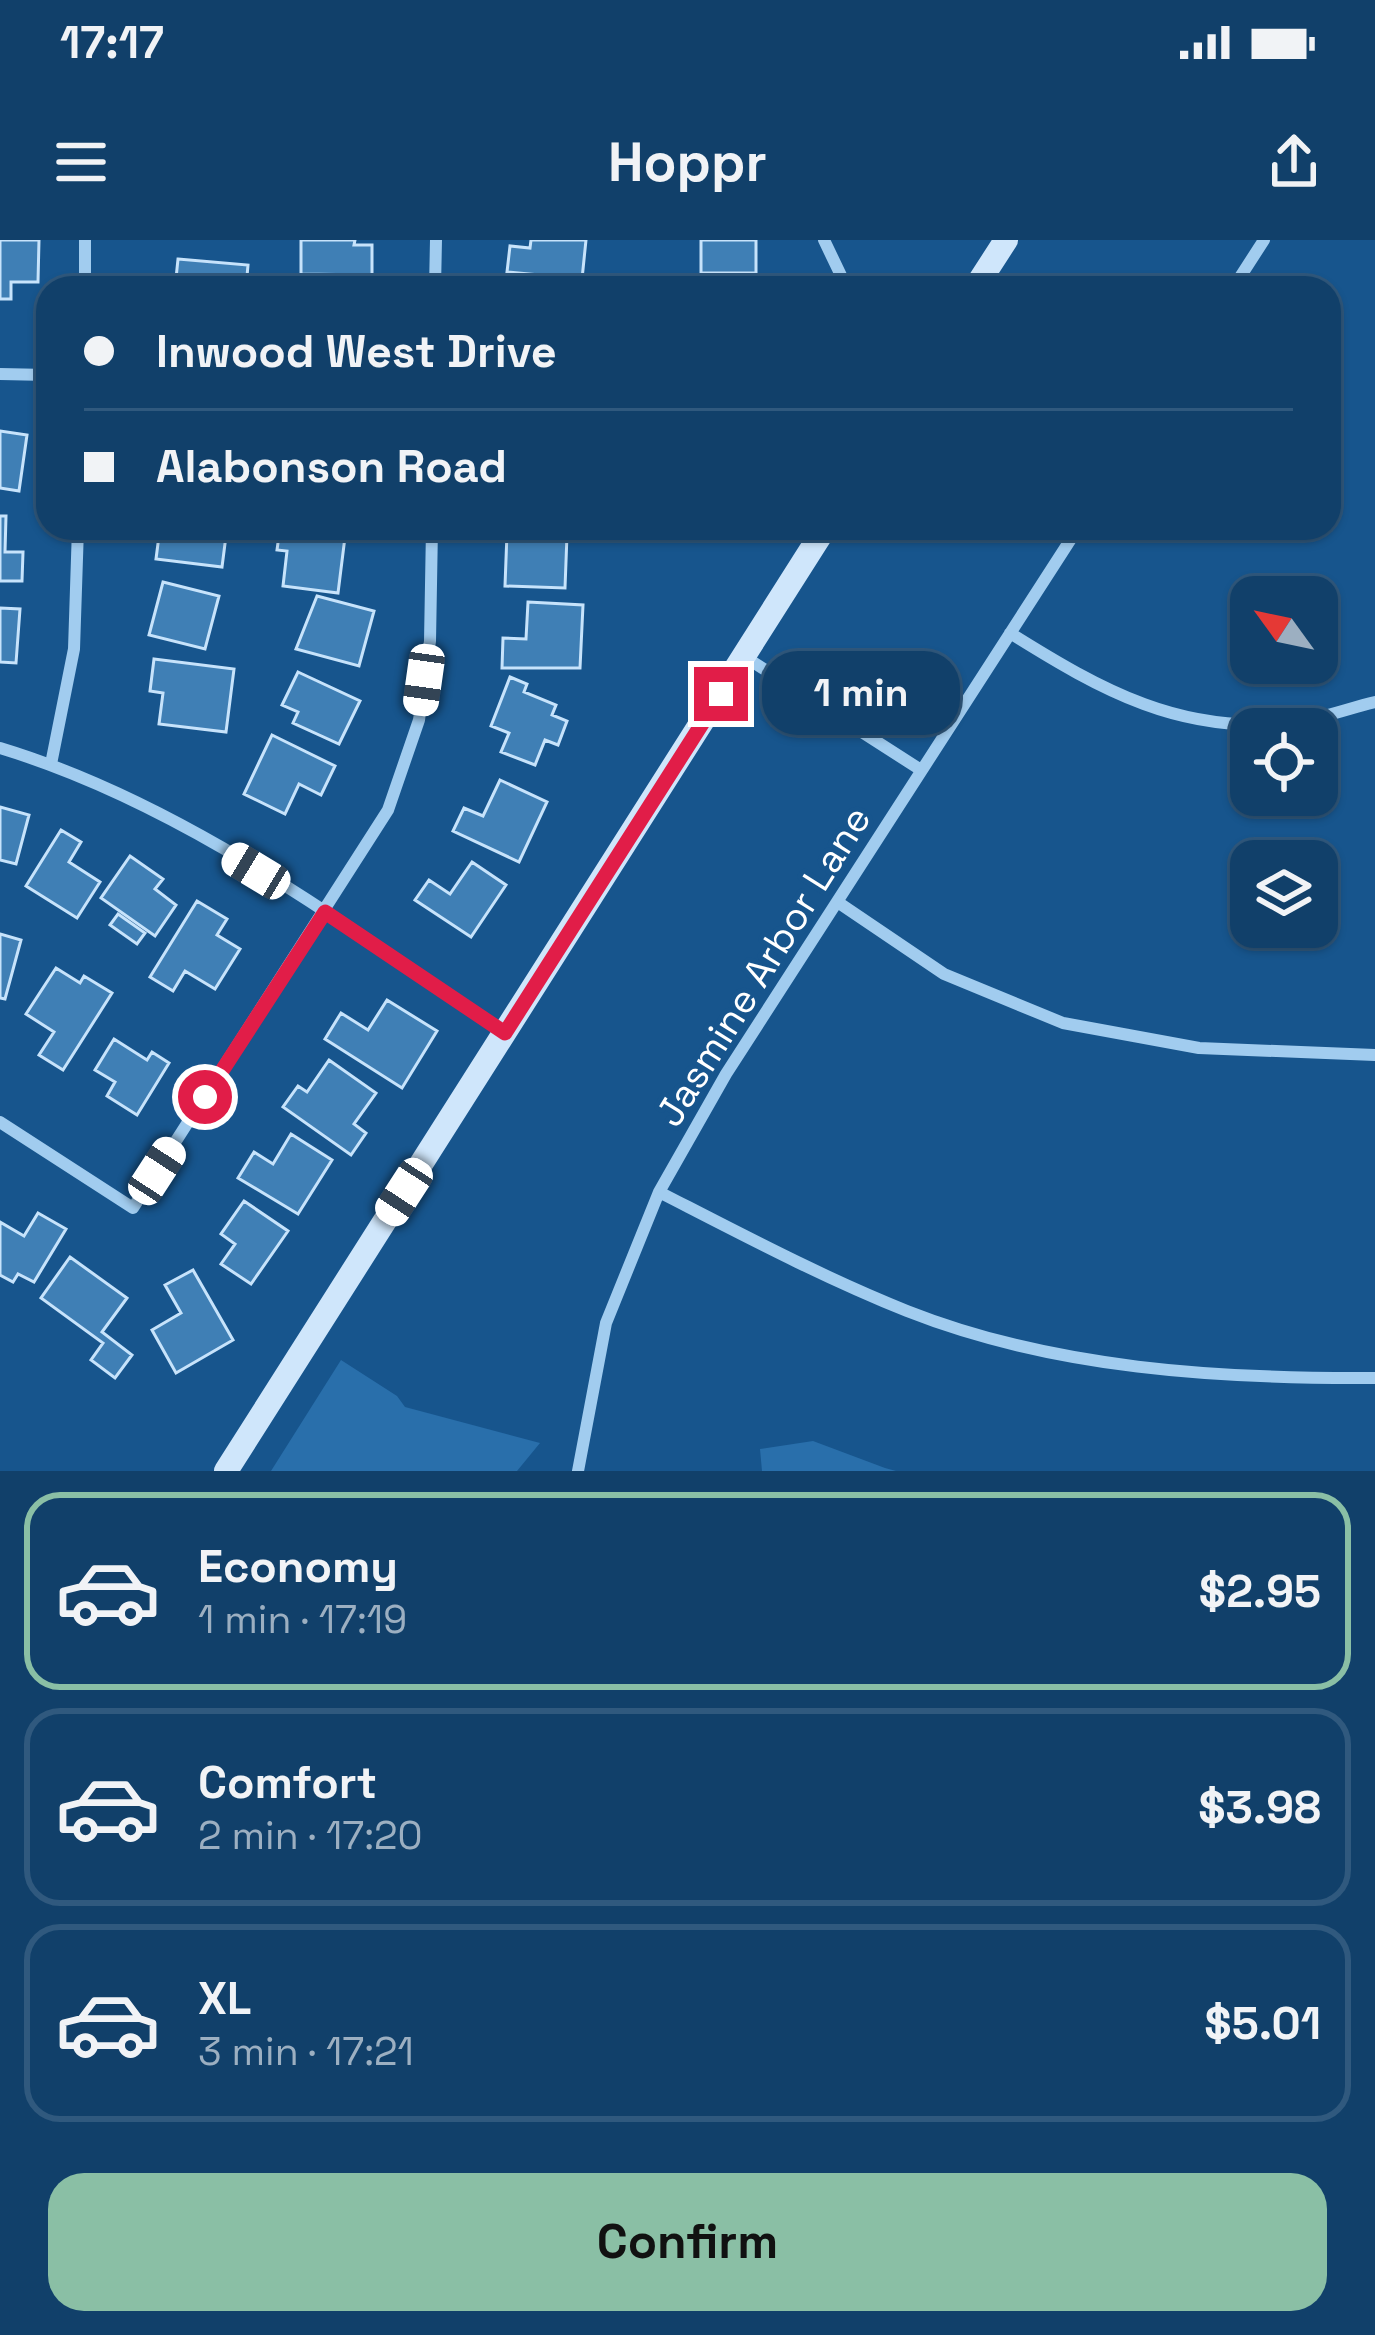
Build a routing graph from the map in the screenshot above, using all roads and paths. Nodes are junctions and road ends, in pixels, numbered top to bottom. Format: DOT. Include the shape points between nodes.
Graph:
graph roads {
  1 [pos="85,240"];
  2 [pos="436,240"];
  3 [pos="824,240"];
  4 [pos="1006,240"];
  5 [pos="1264,240"];
  6 [pos="85,276"];
  7 [pos="435,276"];
  8 [pos="841,276"];
  9 [pos="983,276"];
  10 [pos="1241,276"];
  11 [pos="0,374"];
  12 [pos="36,375"];
  13 [pos="78,540"];
  14 [pos="432,540"];
  15 [pos="818,540"];
  16 [pos="1070,540"];
  17 [pos="1010,634"];
  18 [pos="745,657"];
  19 [pos="1375,702"];
  20 [pos="0,748"];
  21 [pos="51,764"];
  22 [pos="921,770"];
  23 [pos="839,903"];
  24 [pos="325,912"];
  25 [pos="505,1033"];
  26 [pos="1375,1055"];
  27 [pos="0,1122"];
  28 [pos="659,1192"];
  29 [pos="1375,1378"];
  30 [pos="226,1471"];
  31 [pos="578,1471"];
  1 -- 6 [label="street"];
  2 -- 7 [label="street"];
  3 -- 8 [label="street"];
  4 -- 9 [label="street"];
  5 -- 10 [label="street"];
  11 -- 12 [label="street"];
  13 -- 21 [label="street" via="74,649"];
  14 -- 24 [label="street" via="418,720 388,810"];
  15 -- 18 [label="street"];
  16 -- 17 [label="street, Jasmine Arbor Lane"];
  17 -- 19 [label="street" via="1096,686 1186,721 1294,722"];
  17 -- 22 [label="street, Jasmine Arbor Lane"];
  18 -- 22 [label="street"];
  18 -- 25 [label="street"];
  20 -- 21 [label="street"];
  21 -- 24 [label="street" via="154,810"];
  22 -- 23 [label="street, Jasmine Arbor Lane"];
  23 -- 26 [label="street" via="944,974 1063,1023 1199,1048"];
  23 -- 28 [label="street, Jasmine Arbor Lane"];
  24 -- 25 [label="street"];
  24 -- 27 [label="street" via="133,1208"];
  25 -- 30 [label="street"];
  28 -- 29 [label="street" via="910,1312 1038,1350 1278,1379"];
  28 -- 31 [label="street, Jasmine Arbor Lane" via="606,1323"];
}
